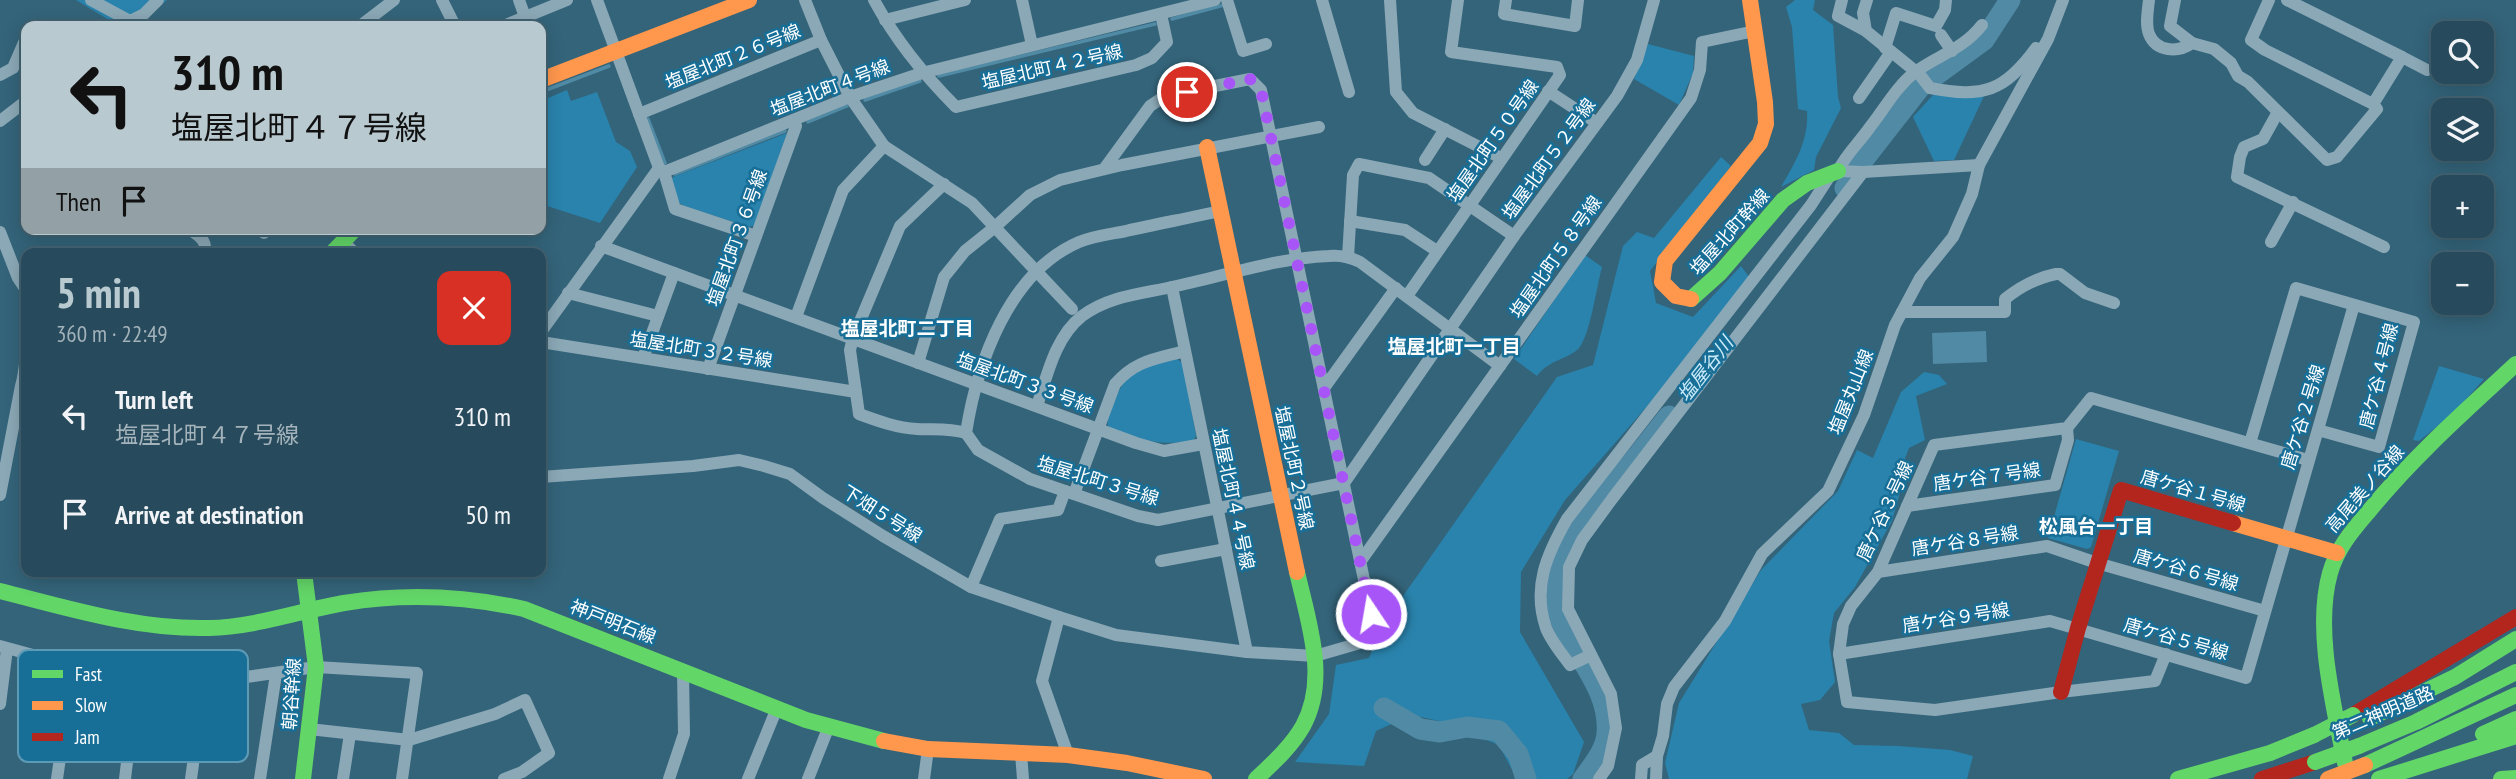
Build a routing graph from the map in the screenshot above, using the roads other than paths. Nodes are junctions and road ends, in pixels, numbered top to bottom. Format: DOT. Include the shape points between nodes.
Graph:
graph roads {
  1 [pos="91,0"];
  2 [pos="158,0"];
  3 [pos="394,0"];
  4 [pos="442,0"];
  5 [pos="519,0"];
  6 [pos="567,0"];
  7 [pos="597,0"];
  8 [pos="749,0"];
  9 [pos="806,0"];
  10 [pos="874,0"];
  11 [pos="965,0"];
  12 [pos="1022,0"];
  13 [pos="1227,0"];
  14 [pos="1322,0"];
  15 [pos="1390,0"];
  16 [pos="1458,0"];
  17 [pos="1506,0"];
  18 [pos="1578,0"];
  19 [pos="1654,0"];
  20 [pos="1750,0"];
  21 [pos="1842,0"];
  22 [pos="1867,0"];
  23 [pos="1946,0"];
  24 [pos="2063,0"];
  25 [pos="2148,0"];
  26 [pos="2175,0"];
  27 [pos="2269,0"];
  28 [pos="2289,0"];
  29 [pos="1211,1"];
  30 [pos="1161,14"];
  31 [pos="526,17"];
  32 [pos="886,20"];
  33 [pos="128,21"];
  34 [pos="132,21"];
  35 [pos="367,21"];
  36 [pos="452,21"];
  37 [pos="516,21"];
  38 [pos="1982,25"];
  39 [pos="1866,30"];
  40 [pos="1755,31"];
  41 [pos="1941,35"];
  42 [pos="821,40"];
  43 [pos="2048,40"];
  44 [pos="2192,43"];
  45 [pos="1266,44"];
  46 [pos="1032,45"];
  47 [pos="21,50"];
  48 [pos="1888,50"];
  49 [pos="1952,51"];
  50 [pos="615,52"];
  51 [pos="2402,57"];
  52 [pos="2427,69"];
  53 [pos="922,73"];
  54 [pos="1918,74"];
  55 [pos="0,75"];
  56 [pos="546,78"];
  57 [pos="1548,91"];
  58 [pos="1349,92"];
  59 [pos="850,97"];
  60 [pos="1859,98"];
  61 [pos="2373,104"];
  62 [pos="21,105"];
  63 [pos="2278,112"];
  64 [pos="639,114"];
  65 [pos="794,120"];
  66 [pos="0,121"];
  67 [pos="1597,123"];
  68 [pos="1315,127"];
  69 [pos="1445,129"];
  70 [pos="1271,135"];
  71 [pos="884,146"];
  72 [pos="1207,148"];
  73 [pos="1502,158"];
  74 [pos="1425,160"];
  75 [pos="1979,165"];
  76 [pos="1104,169"];
  77 [pos="662,170"];
  78 [pos="1864,172"];
  79 [pos="1834,173"];
  80 [pos="944,184"];
  81 [pos="2293,202"];
  82 [pos="1469,205"];
  83 [pos="1220,211"];
  84 [pos="1350,221"];
  85 [pos="995,227"];
  86 [pos="0,232"];
  87 [pos="349,235"];
  88 [pos="756,236"];
  89 [pos="1514,236"];
  90 [pos="2271,242"];
  91 [pos="601,246"];
  92 [pos="2384,247"];
  93 [pos="337,248"];
  94 [pos="1437,251"];
  95 [pos="1348,257"];
  96 [pos="1297,259"];
  97 [pos="1038,271"];
  98 [pos="674,272"];
  99 [pos="1233,272"];
  100 [pos="21,282"];
  101 [pos="1172,287"];
  102 [pos="1401,292"];
  103 [pos="568,293"];
  104 [pos="735,295"];
  105 [pos="2115,303"];
  106 [pos="2354,305"];
  107 [pos="1072,309"];
  108 [pos="1902,312"];
  109 [pos="658,316"];
  110 [pos="796,317"];
  111 [pos="546,325"];
  112 [pos="1452,329"];
  113 [pos="853,338"];
  114 [pos="546,343"];
  115 [pos="1185,351"];
  116 [pos="643,358"];
  117 [pos="918,363"];
  118 [pos="2516,364"];
  119 [pos="1500,366"];
  120 [pos="708,369"];
  121 [pos="978,384"];
  122 [pos="1324,388"];
  123 [pos="856,392"];
  124 [pos="21,396"];
  125 [pos="1037,406"];
  126 [pos="2067,428"];
  127 [pos="1098,429"];
  128 [pos="2318,430"];
  129 [pos="966,433"];
  130 [pos="2250,443"];
  131 [pos="1203,444"];
  132 [pos="2308,460"];
  133 [pos="546,477"];
  134 [pos="1344,484"];
  135 [pos="1070,493"];
  136 [pos="0,495"];
  137 [pos="1280,496"];
  138 [pos="1907,506"];
  139 [pos="1217,508"];
  140 [pos="2286,539"];
  141 [pos="1226,549"];
  142 [pos="2337,553"];
  143 [pos="1161,561"];
  144 [pos="1360,562"];
  145 [pos="2097,563"];
  146 [pos="1878,572"];
  147 [pos="305,577"];
  148 [pos="971,587"];
  149 [pos="0,591"];
  150 [pos="309,611"];
  151 [pos="2265,611"];
  152 [pos="1059,617"];
  153 [pos="2516,617"];
  154 [pos="2077,628"];
  155 [pos="2516,639"];
  156 [pos="4,648"];
  157 [pos="1247,652"];
  158 [pos="1839,654"];
  159 [pos="2166,654"];
  160 [pos="1591,655"];
  161 [pos="1315,656"];
  162 [pos="316,667"];
  163 [pos="683,670"];
  164 [pos="2516,672"];
  165 [pos="276,674"];
  166 [pos="248,678"];
  167 [pos="2060,692"];
  168 [pos="2516,695"];
  169 [pos="0,704"];
  170 [pos="777,708"];
  171 [pos="2354,719"];
  172 [pos="2516,719"];
  173 [pos="829,726"];
  174 [pos="309,729"];
  175 [pos="350,734"];
  176 [pos="2516,736"];
  177 [pos="409,740"];
  178 [pos="928,749"];
  179 [pos="1021,753"];
  180 [pos="1068,755"];
  181 [pos="1657,757"];
  182 [pos="2412,766"];
  183 [pos="2516,778"];
  184 [pos="260,779"];
  185 [pos="303,779"];
  186 [pos="344,779"];
  187 [pos="402,779"];
  188 [pos="503,779"];
  189 [pos="669,779"];
  190 [pos="748,779"];
  191 [pos="808,779"];
  192 [pos="924,779"];
  193 [pos="1023,779"];
  194 [pos="1204,779"];
  195 [pos="1256,779"];
  196 [pos="1599,779"];
  197 [pos="1641,779"];
  198 [pos="1656,779"];
  199 [pos="2178,779"];
  200 [pos="2262,779"];
  201 [pos="2328,779"];
  202 [pos="2350,779"];
  203 [pos="2379,779"];
  204 [pos="2501,779"];
  1 -- 33 [label="street"];
  2 -- 34 [label="street"];
  3 -- 35 [label="street"];
  4 -- 36 [label="street"];
  5 -- 31 [label="street"];
  6 -- 31 [label="street"];
  7 -- 50 [label="street"];
  8 -- 50 [label="main road"];
  9 -- 42 [label="street"];
  10 -- 32 [label="street"];
  11 -- 32 [label="street"];
  12 -- 46 [label="street"];
  13 -- 45 [label="street" via="1243,51"];
  14 -- 58 [label="street"];
  15 -- 69 [label="street" via="1396,92 1413,113"];
  16 -- 57 [label="street, 塩屋北町５０号線" via="1451,52 1557,67 1560,75"];
  17 -- 18 [label="street" via="1504,14 1575,26"];
  19 -- 67 [label="street, 塩屋北町５２号線" via="1637,61"];
  20 -- 40 [label="main road, 塩屋北町幹線"];
  21 -- 39 [label="street" via="1838,16"];
  22 -- 39 [label="street" via="1863,13"];
  23 -- 48 [label="street" via="1936,26 1896,13"];
  24 -- 43 [label="street, 塩屋丸山線"];
  25 -- 44 [label="street" via="2149,34 2158,46 2167,50"];
  26 -- 44 [label="street" via="2170,26"];
  27 -- 61 [label="street" via="2251,40"];
  28 -- 51 [label="street"];
  29 -- 30 [label="street, 塩屋北町４号線"];
  30 -- 46 [label="street, 塩屋北町４号線"];
  30 -- 53 [label="street, 塩屋北町４２号線" via="1167,42 1152,58 1136,65 956,107"];
  31 -- 37 [label="street"];
  32 -- 53 [label="street"];
  38 -- 49 [label="street" via="1970,41"];
  39 -- 48 [label="street"];
  40 -- 79 [label="main road, 塩屋北町幹線" via="1766,124 1760,144 1665,261 1662,282 1676,296 1692,299 1709,287 1778,205 1800,186"];
  40 -- 119 [label="street, 塩屋北町５８号線" via="1702,42 1691,98"];
  41 -- 49 [label="street"];
  42 -- 59 [label="street, 塩屋北町２６号線"];
  42 -- 64 [label="street, 塩屋北町２６号線"];
  43 -- 54 [label="street" via="2040,42 2002,85 1973,93 1930,88"];
  43 -- 75 [label="street, 塩屋丸山線"];
  44 -- 63 [label="street" via="2214,49"];
  46 -- 53 [label="street, 塩屋北町４号線"];
  47 -- 55 [label="street" via="13,68"];
  48 -- 54 [label="street"];
  48 -- 60 [label="street"];
  49 -- 54 [label="street"];
  50 -- 56 [label="main road"];
  50 -- 64 [label="street"];
  51 -- 52 [label="street"];
  51 -- 61 [label="street"];
  53 -- 59 [label="street, 塩屋北町４号線"];
  54 -- 79 [label="street" via="1897,89"];
  57 -- 67 [label="street"];
  57 -- 73 [label="street, 塩屋北町５０号線"];
  59 -- 65 [label="street, 塩屋北町４号線"];
  59 -- 71 [label="street, 塩屋北町２６号線"];
  61 -- 63 [label="street" via="2377,109 2369,119 2337,157 2327,160"];
  62 -- 66 [label="street"];
  63 -- 81 [label="street" via="2263,139 2244,146 2237,177"];
  64 -- 77 [label="street"];
  65 -- 77 [label="street, 塩屋北町４号線"];
  65 -- 88 [label="street, 塩屋北町３６号線" via="796,126"];
  67 -- 89 [label="street, 塩屋北町５２号線"];
  68 -- 70 [label="street"];
  69 -- 73 [label="street"];
  69 -- 74 [label="street"];
  70 -- 72 [label="street"];
  70 -- 76 [label="street" via="1261,90 1250,79 1166,96 1150,106"];
  70 -- 96 [label="street"];
  71 -- 80 [label="street"];
  71 -- 110 [label="street" via="843,190"];
  72 -- 76 [label="street"];
  72 -- 83 [label="main road, 塩屋北町２号線"];
  73 -- 82 [label="street, 塩屋北町５０号線"];
  75 -- 78 [label="street, 塩屋北町幹線"];
  75 -- 108 [label="street, 塩屋丸山線" via="1953,237 1920,278"];
  76 -- 85 [label="street" via="1060,180 1030,195"];
  77 -- 88 [label="street" via="675,209"];
  77 -- 91 [label="street"];
  78 -- 79 [label="street, 塩屋北町幹線"];
  78 -- 160 [label="street" via="1582,540 1569,567 1568,609"];
  79 -- 160 [label="street" via="1567,519 1546,556 1540,598 1546,630 1570,665"];
  80 -- 85 [label="street" via="972,203"];
  80 -- 113 [label="street" via="900,226"];
  81 -- 90 [label="street"];
  81 -- 92 [label="street"];
  82 -- 84 [label="street" via="1429,178 1359,164 1353,175"];
  82 -- 89 [label="street"];
  82 -- 94 [label="street, 塩屋北町５０号線"];
  83 -- 97 [label="street" via="1081,241"];
  83 -- 99 [label="main road, 塩屋北町２号線"];
  84 -- 94 [label="street" via="1405,230"];
  84 -- 95 [label="street"];
  85 -- 97 [label="street"];
  85 -- 117 [label="street" via="965,251 944,277"];
  86 -- 100 [label="street"];
  87 -- 93 [label="main road"];
  88 -- 104 [label="street, 塩屋北町３６号線"];
  89 -- 112 [label="street, 塩屋北町５２号線"];
  91 -- 98 [label="street, 塩屋北町３３号線"];
  91 -- 103 [label="street"];
  94 -- 102 [label="street, 塩屋北町５０号線"];
  95 -- 96 [label="street"];
  95 -- 102 [label="street"];
  96 -- 99 [label="street"];
  96 -- 122 [label="street"];
  97 -- 107 [label="street"];
  97 -- 121 [label="street" via="1014,296 997,325"];
  98 -- 104 [label="street, 塩屋北町３３号線"];
  98 -- 109 [label="street"];
  99 -- 101 [label="street"];
  99 -- 137 [label="main road, 塩屋北町２号線"];
  101 -- 115 [label="street, 塩屋北町４４号線"];
  101 -- 125 [label="street" via="1121,296 1080,317 1058,348"];
  102 -- 112 [label="street"];
  102 -- 122 [label="street, 塩屋北町５０号線"];
  103 -- 109 [label="street"];
  103 -- 111 [label="street"];
  104 -- 110 [label="street, 塩屋北町３３号線"];
  104 -- 120 [label="street, 塩屋北町３６号線"];
  105 -- 108 [label="street" via="2085,293 2056,274 2015,291 2005,299 2005,312"];
  106 -- 128 [label="street, 唐ケ谷２号線"];
  106 -- 128 [label="street, 唐ケ谷４号線" via="2414,322 2379,447"];
  106 -- 130 [label="street, 唐ケ谷４号線" via="2296,288"];
  108 -- 181 [label="street, 塩屋丸山線" via="1864,415 1828,491 1762,554 1725,621 1674,687"];
  109 -- 116 [label="street"];
  110 -- 113 [label="street, 塩屋北町３３号線"];
  112 -- 119 [label="street"];
  112 -- 134 [label="street"];
  113 -- 117 [label="street, 塩屋北町３３号線"];
  113 -- 123 [label="street" via="850,350"];
  114 -- 116 [label="street, 塩屋北町３２号線"];
  115 -- 127 [label="street" via="1127,370 1115,384"];
  115 -- 131 [label="street, 塩屋北町４４号線"];
  116 -- 120 [label="street, 塩屋北町３２号線"];
  117 -- 121 [label="street, 塩屋北町３３号線"];
  118 -- 142 [label="main road, 高尾美ノ谷線" via="2411,464"];
  119 -- 144 [label="street, 塩屋北町５８号線"];
  120 -- 123 [label="street, 塩屋北町３２号線"];
  121 -- 125 [label="street, 塩屋北町３３号線"];
  121 -- 129 [label="street"];
  122 -- 134 [label="street"];
  123 -- 129 [label="street" via="859,414 890,425"];
  124 -- 136 [label="street"];
  125 -- 127 [label="street, 塩屋北町３３号線"];
  126 -- 130 [label="street" via="2091,398"];
  126 -- 138 [label="street, 唐ケ谷３号線" via="1934,445"];
  126 -- 138 [label="street, 唐ケ谷７号線" via="2055,485"];
  127 -- 131 [label="street, 塩屋北町３３号線" via="1164,451"];
  127 -- 135 [label="street"];
  128 -- 132 [label="street, 唐ケ谷２号線"];
  129 -- 135 [label="street, 塩屋北町３号線" via="978,450 1007,468"];
  130 -- 132 [label="street"];
  131 -- 139 [label="street, 塩屋北町４４号線"];
  132 -- 140 [label="street, 唐ケ谷２号線"];
  133 -- 148 [label="street, 下畑５号線" via="739,460 790,474 883,537"];
  134 -- 137 [label="street, 塩屋北町３号線"];
  134 -- 144 [label="street"];
  135 -- 139 [label="street, 塩屋北町３号線" via="1158,520"];
  135 -- 148 [label="street" via="1058,510 1000,519"];
  137 -- 139 [label="street, 塩屋北町３号線"];
  137 -- 161 [label="main road, 塩屋北町２号線"];
  138 -- 146 [label="street, 唐ケ谷３号線"];
  139 -- 141 [label="street, 塩屋北町４４号線"];
  140 -- 142 [label="main road, 唐ケ谷１号線"];
  140 -- 145 [label="main road, 唐ケ谷１号線" via="2121,490"];
  140 -- 151 [label="street, 唐ケ谷５号線"];
  141 -- 143 [label="street"];
  141 -- 157 [label="street, 塩屋北町４４号線"];
  142 -- 202 [label="main road, 高尾美ノ谷線" via="2326,601 2327,644 2333,702"];
  144 -- 161 [label="street" via="1371,614 1365,637 1360,643"];
  145 -- 146 [label="street, 唐ケ谷８号線" via="2047,546"];
  145 -- 151 [label="street, 唐ケ谷６号線"];
  145 -- 154 [label="main road, 唐ケ谷１号線"];
  146 -- 158 [label="street, 唐ケ谷３号線" via="1851,606"];
  147 -- 150 [label="main road"];
  148 -- 152 [label="street, 下畑５号線"];
  149 -- 150 [label="main road, 神戸明石線" via="176,628 250,625"];
  150 -- 162 [label="main road, 朝谷幹線"];
  150 -- 163 [label="main road, 神戸明石線" via="383,598 486,600 537,613"];
  151 -- 159 [label="street, 唐ケ谷５号線" via="2246,678"];
  152 -- 157 [label="street, 下畑５号線" via="1116,635"];
  152 -- 180 [label="street" via="1042,681"];
  153 -- 171 [label="main road"];
  154 -- 158 [label="street, 唐ケ谷９号線" via="2050,621"];
  154 -- 159 [label="street, 唐ケ谷５号線"];
  154 -- 167 [label="main road, 唐ケ谷１号線"];
  155 -- 171 [label="main road" via="2428,691"];
  156 -- 169 [label="street"];
  157 -- 161 [label="street"];
  158 -- 167 [label="street, 唐ケ谷３号線" via="1847,702 1935,710"];
  159 -- 167 [label="street" via="2155,681"];
  160 -- 196 [label="street" via="1611,694 1616,728 1608,766"];
  161 -- 195 [label="main road, 塩屋北町２号線" via="1314,694 1303,729"];
  162 -- 165 [label="street"];
  162 -- 174 [label="main road, 朝谷幹線"];
  162 -- 177 [label="street" via="417,673"];
  163 -- 170 [label="main road, 神戸明石線"];
  163 -- 189 [label="street" via="684,734"];
  164 -- 200 [label="main road, 第二神明道路, bridge" via="2416,722"];
  165 -- 166 [label="street"];
  165 -- 184 [label="street"];
  168 -- 201 [label="main road, bridge"];
  170 -- 173 [label="main road, 神戸明石線"];
  170 -- 190 [label="street"];
  171 -- 199 [label="main road, bridge" via="2294,745"];
  172 -- 182 [label="main road"];
  173 -- 178 [label="main road, 神戸明石線"];
  173 -- 191 [label="street"];
  174 -- 175 [label="street"];
  174 -- 185 [label="main road, 朝谷幹線"];
  175 -- 177 [label="street"];
  175 -- 186 [label="street"];
  176 -- 182 [label="main road"];
  177 -- 187 [label="street"];
  177 -- 188 [label="street" via="525,700 549,753"];
  178 -- 179 [label="main road, 神戸明石線"];
  178 -- 192 [label="street"];
  179 -- 180 [label="main road, 神戸明石線"];
  179 -- 193 [label="street"];
  180 -- 194 [label="main road, 神戸明石線"];
  181 -- 197 [label="street" via="1643,765"];
  181 -- 198 [label="street, 塩屋丸山線"];
  182 -- 203 [label="main road"];
  183 -- 204 [label="main road"];
}
